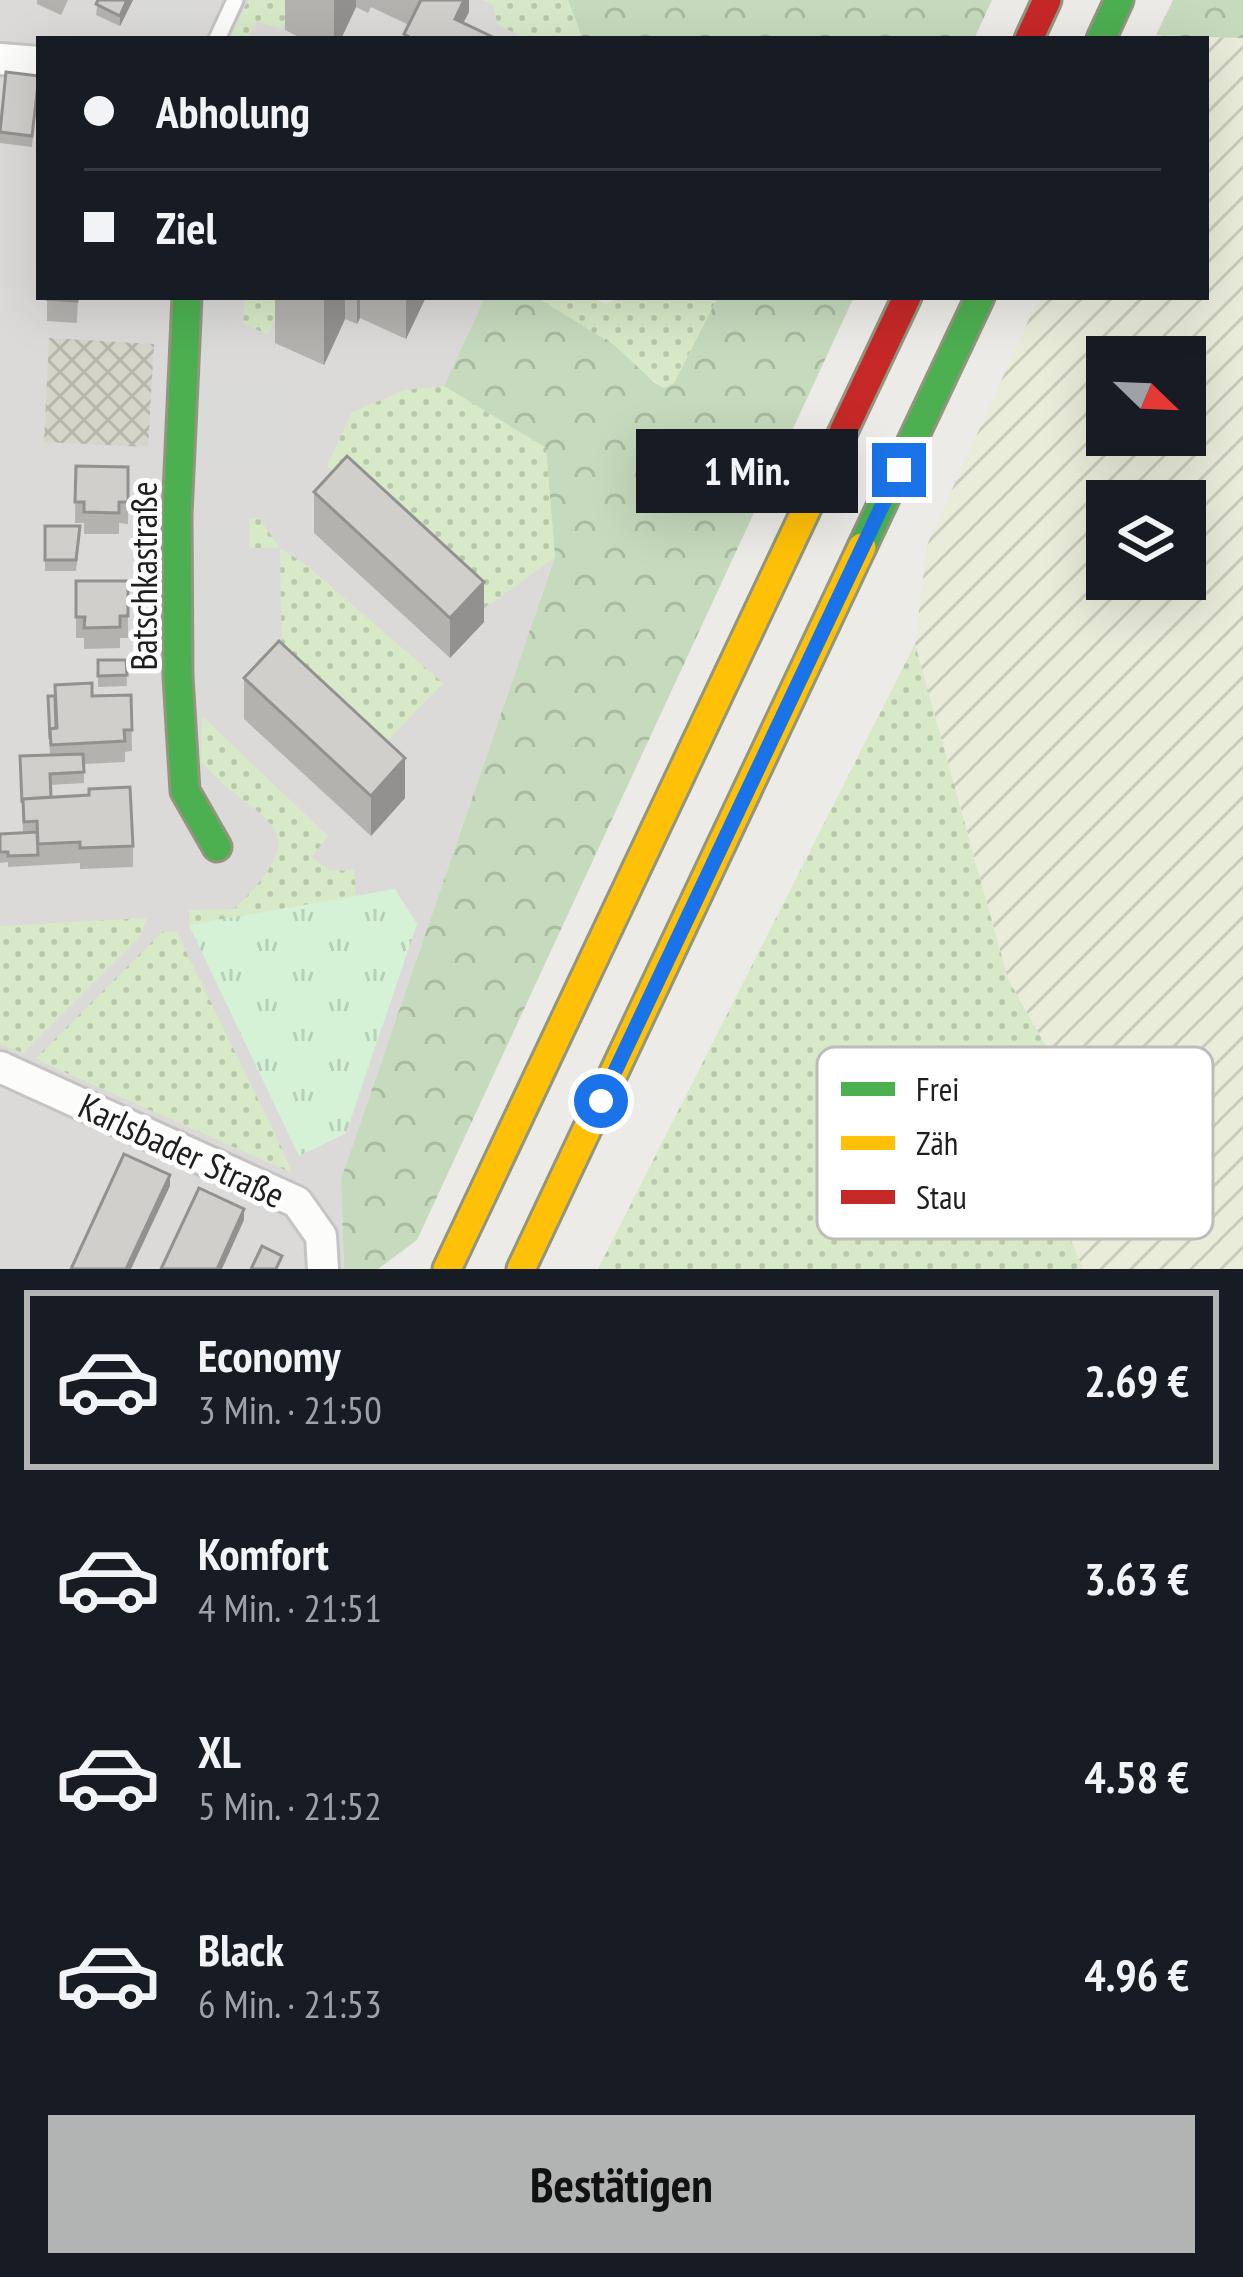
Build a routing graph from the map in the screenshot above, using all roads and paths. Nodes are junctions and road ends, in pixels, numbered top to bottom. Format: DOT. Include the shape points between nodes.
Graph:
graph roads {
  1 [pos="235,0"];
  2 [pos="1047,0"];
  3 [pos="1119,0"];
  4 [pos="218,36"];
  5 [pos="1030,36"];
  6 [pos="1101,36"];
  7 [pos="0,58"];
  8 [pos="36,62"];
  9 [pos="187,300"];
  10 [pos="906,300"];
  11 [pos="979,300"];
  12 [pos="217,847"];
  13 [pos="0,1067"];
  14 [pos="323,1269"];
  15 [pos="447,1269"];
  16 [pos="521,1269"];
  1 -- 4 [label="lane"];
  2 -- 5 [label="main road"];
  3 -- 6 [label="main road"];
  7 -- 8 [label="street"];
  9 -- 12 [label="main road, Batschkastraße" via="178,677 185,791"];
  10 -- 15 [label="main road"];
  11 -- 16 [label="main road"];
  13 -- 14 [label="street, Karlsbader Straße" via="297,1202 321,1236"];
}
